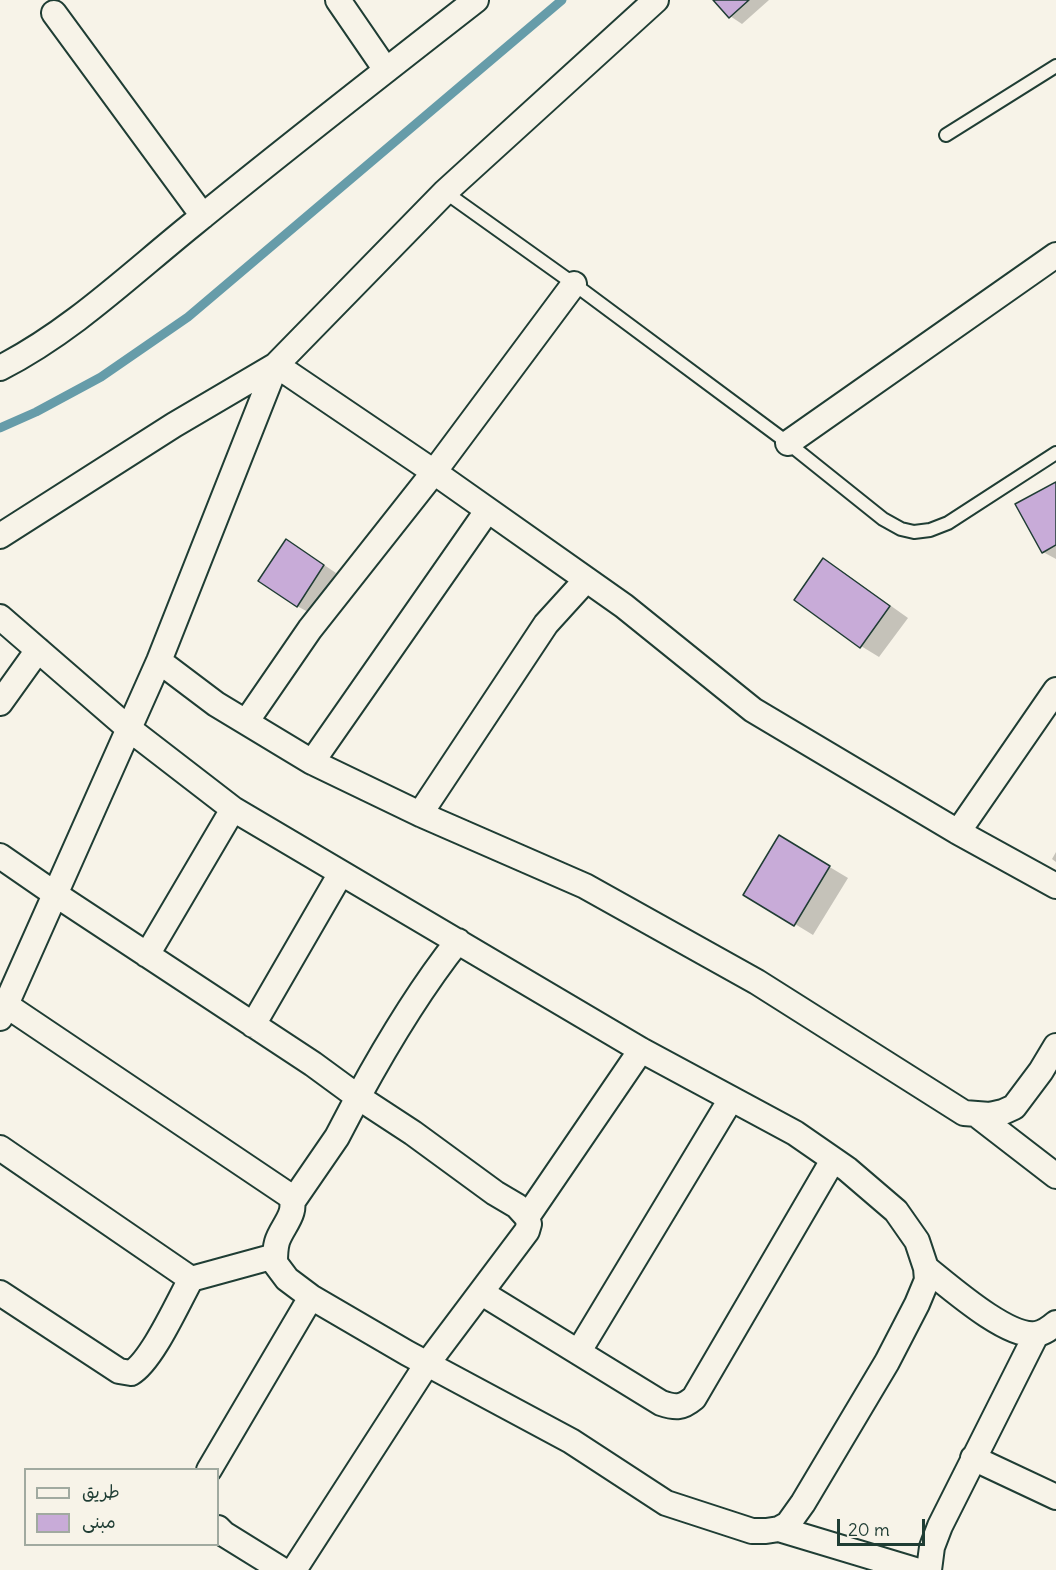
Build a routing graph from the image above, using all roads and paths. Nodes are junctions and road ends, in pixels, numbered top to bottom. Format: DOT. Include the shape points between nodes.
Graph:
graph roads {
  1 [pos="338,0"];
  2 [pos="476,0"];
  3 [pos="656,0"];
  4 [pos="54,13"];
  5 [pos="1056,66"];
  6 [pos="386,70"];
  7 [pos="946,135"];
  8 [pos="446,192"];
  9 [pos="203,216"];
  10 [pos="1056,255"];
  11 [pos="574,284"];
  12 [pos="276,365"];
  13 [pos="0,368"];
  14 [pos="788,443"];
  15 [pos="1056,453"];
  16 [pos="434,472"];
  17 [pos="487,511"];
  18 [pos="0,536"];
  19 [pos="586,580"];
  20 [pos="0,617"];
  21 [pos="38,650"];
  22 [pos="159,661"];
  23 [pos="1056,690"];
  24 [pos="0,702"];
  25 [pos="246,722"];
  26 [pos="128,728"];
  27 [pos="312,762"];
  28 [pos="233,809"];
  29 [pos="420,814"];
  30 [pos="958,832"];
  31 [pos="0,856"];
  32 [pos="341,873"];
  33 [pos="1056,886"];
  34 [pos="55,894"];
  35 [pos="458,941"];
  36 [pos="147,955"];
  37 [pos="2,1008"];
  38 [pos="253,1025"];
  39 [pos="1056,1047"];
  40 [pos="641,1050"];
  41 [pos="358,1097"];
  42 [pos="731,1099"];
  43 [pos="977,1115"];
  44 [pos="0,1148"];
  45 [pos="833,1160"];
  46 [pos="1056,1176"];
  47 [pos="293,1202"];
  48 [pos="526,1217"];
  49 [pos="275,1256"];
  50 [pos="926,1268"];
  51 [pos="191,1279"];
  52 [pos="0,1293"];
  53 [pos="482,1293"];
  54 [pos="311,1297"];
  55 [pos="1046,1329"];
  56 [pos="579,1351"];
  57 [pos="427,1364"];
  58 [pos="973,1458"];
  59 [pos="209,1468"];
  60 [pos="1056,1497"];
  61 [pos="219,1529"];
  62 [pos="779,1529"];
  63 [pos="282,1570"];
  64 [pos="294,1570"];
  65 [pos="915,1570"];
  66 [pos="929,1570"];
  1 -- 6 [label="street"];
  2 -- 6 [label="street"];
  3 -- 8 [label="street"];
  4 -- 9 [label="street"];
  5 -- 7 [label="lane"];
  6 -- 9 [label="street"];
  8 -- 11 [label="lane"];
  8 -- 12 [label="street"];
  9 -- 13 [label="street" via="65,327"];
  10 -- 14 [label="street"];
  11 -- 14 [label="lane"];
  11 -- 16 [label="street"];
  12 -- 16 [label="street"];
  12 -- 18 [label="street"];
  12 -- 22 [label="street"];
  14 -- 15 [label="lane" via="883,519 914,532 948,523"];
  16 -- 17 [label="street"];
  16 -- 25 [label="street" via="310,629"];
  17 -- 19 [label="street"];
  17 -- 27 [label="street"];
  19 -- 29 [label="street" via="546,624"];
  19 -- 30 [label="street" via="753,710"];
  20 -- 21 [label="street"];
  21 -- 24 [label="street"];
  21 -- 26 [label="street"];
  22 -- 25 [label="street"];
  22 -- 26 [label="street"];
  23 -- 30 [label="street"];
  25 -- 27 [label="street"];
  26 -- 28 [label="street"];
  26 -- 34 [label="street"];
  27 -- 29 [label="street"];
  28 -- 32 [label="street"];
  28 -- 36 [label="street"];
  29 -- 43 [label="street" via="585,886 758,982 964,1113"];
  30 -- 33 [label="street"];
  31 -- 34 [label="street"];
  32 -- 35 [label="street"];
  32 -- 38 [label="street"];
  34 -- 36 [label="street"];
  34 -- 37 [label="street"];
  35 -- 40 [label="street"];
  35 -- 41 [label="street" via="399,1025"];
  36 -- 38 [label="street"];
  37 -- 47 [label="street" via="283,1190"];
  38 -- 41 [label="street"];
  39 -- 43 [label="street" via="1014,1107"];
  40 -- 42 [label="street"];
  40 -- 48 [label="street"];
  41 -- 47 [label="street" via="337,1137"];
  41 -- 48 [label="street" via="517,1206"];
  42 -- 45 [label="street" via="795,1133"];
  42 -- 56 [label="street"];
  43 -- 46 [label="street"];
  44 -- 51 [label="street"];
  45 -- 50 [label="street" via="896,1211 917,1241"];
  45 -- 56 [label="street" via="694,1398 684,1406 675,1408 661,1403"];
  47 -- 49 [label="street" via="277,1240"];
  48 -- 53 [label="street" via="527,1231"];
  49 -- 51 [label="street"];
  49 -- 54 [label="street" via="279,1270"];
  50 -- 55 [label="street" via="981,1311 1023,1334"];
  50 -- 62 [label="street" via="927,1280 887,1362 803,1503 788,1524"];
  51 -- 52 [label="street" via="138,1370 125,1374"];
  53 -- 56 [label="street"];
  53 -- 57 [label="street"];
  54 -- 57 [label="street"];
  54 -- 59 [label="street"];
  55 -- 58 [label="street"];
  57 -- 62 [label="street" via="571,1441 666,1503 752,1531"];
  57 -- 64 [label="street"];
  58 -- 60 [label="street"];
  58 -- 66 [label="street" via="940,1526"];
  61 -- 63 [label="street"];
  62 -- 65 [label="street"];
}
